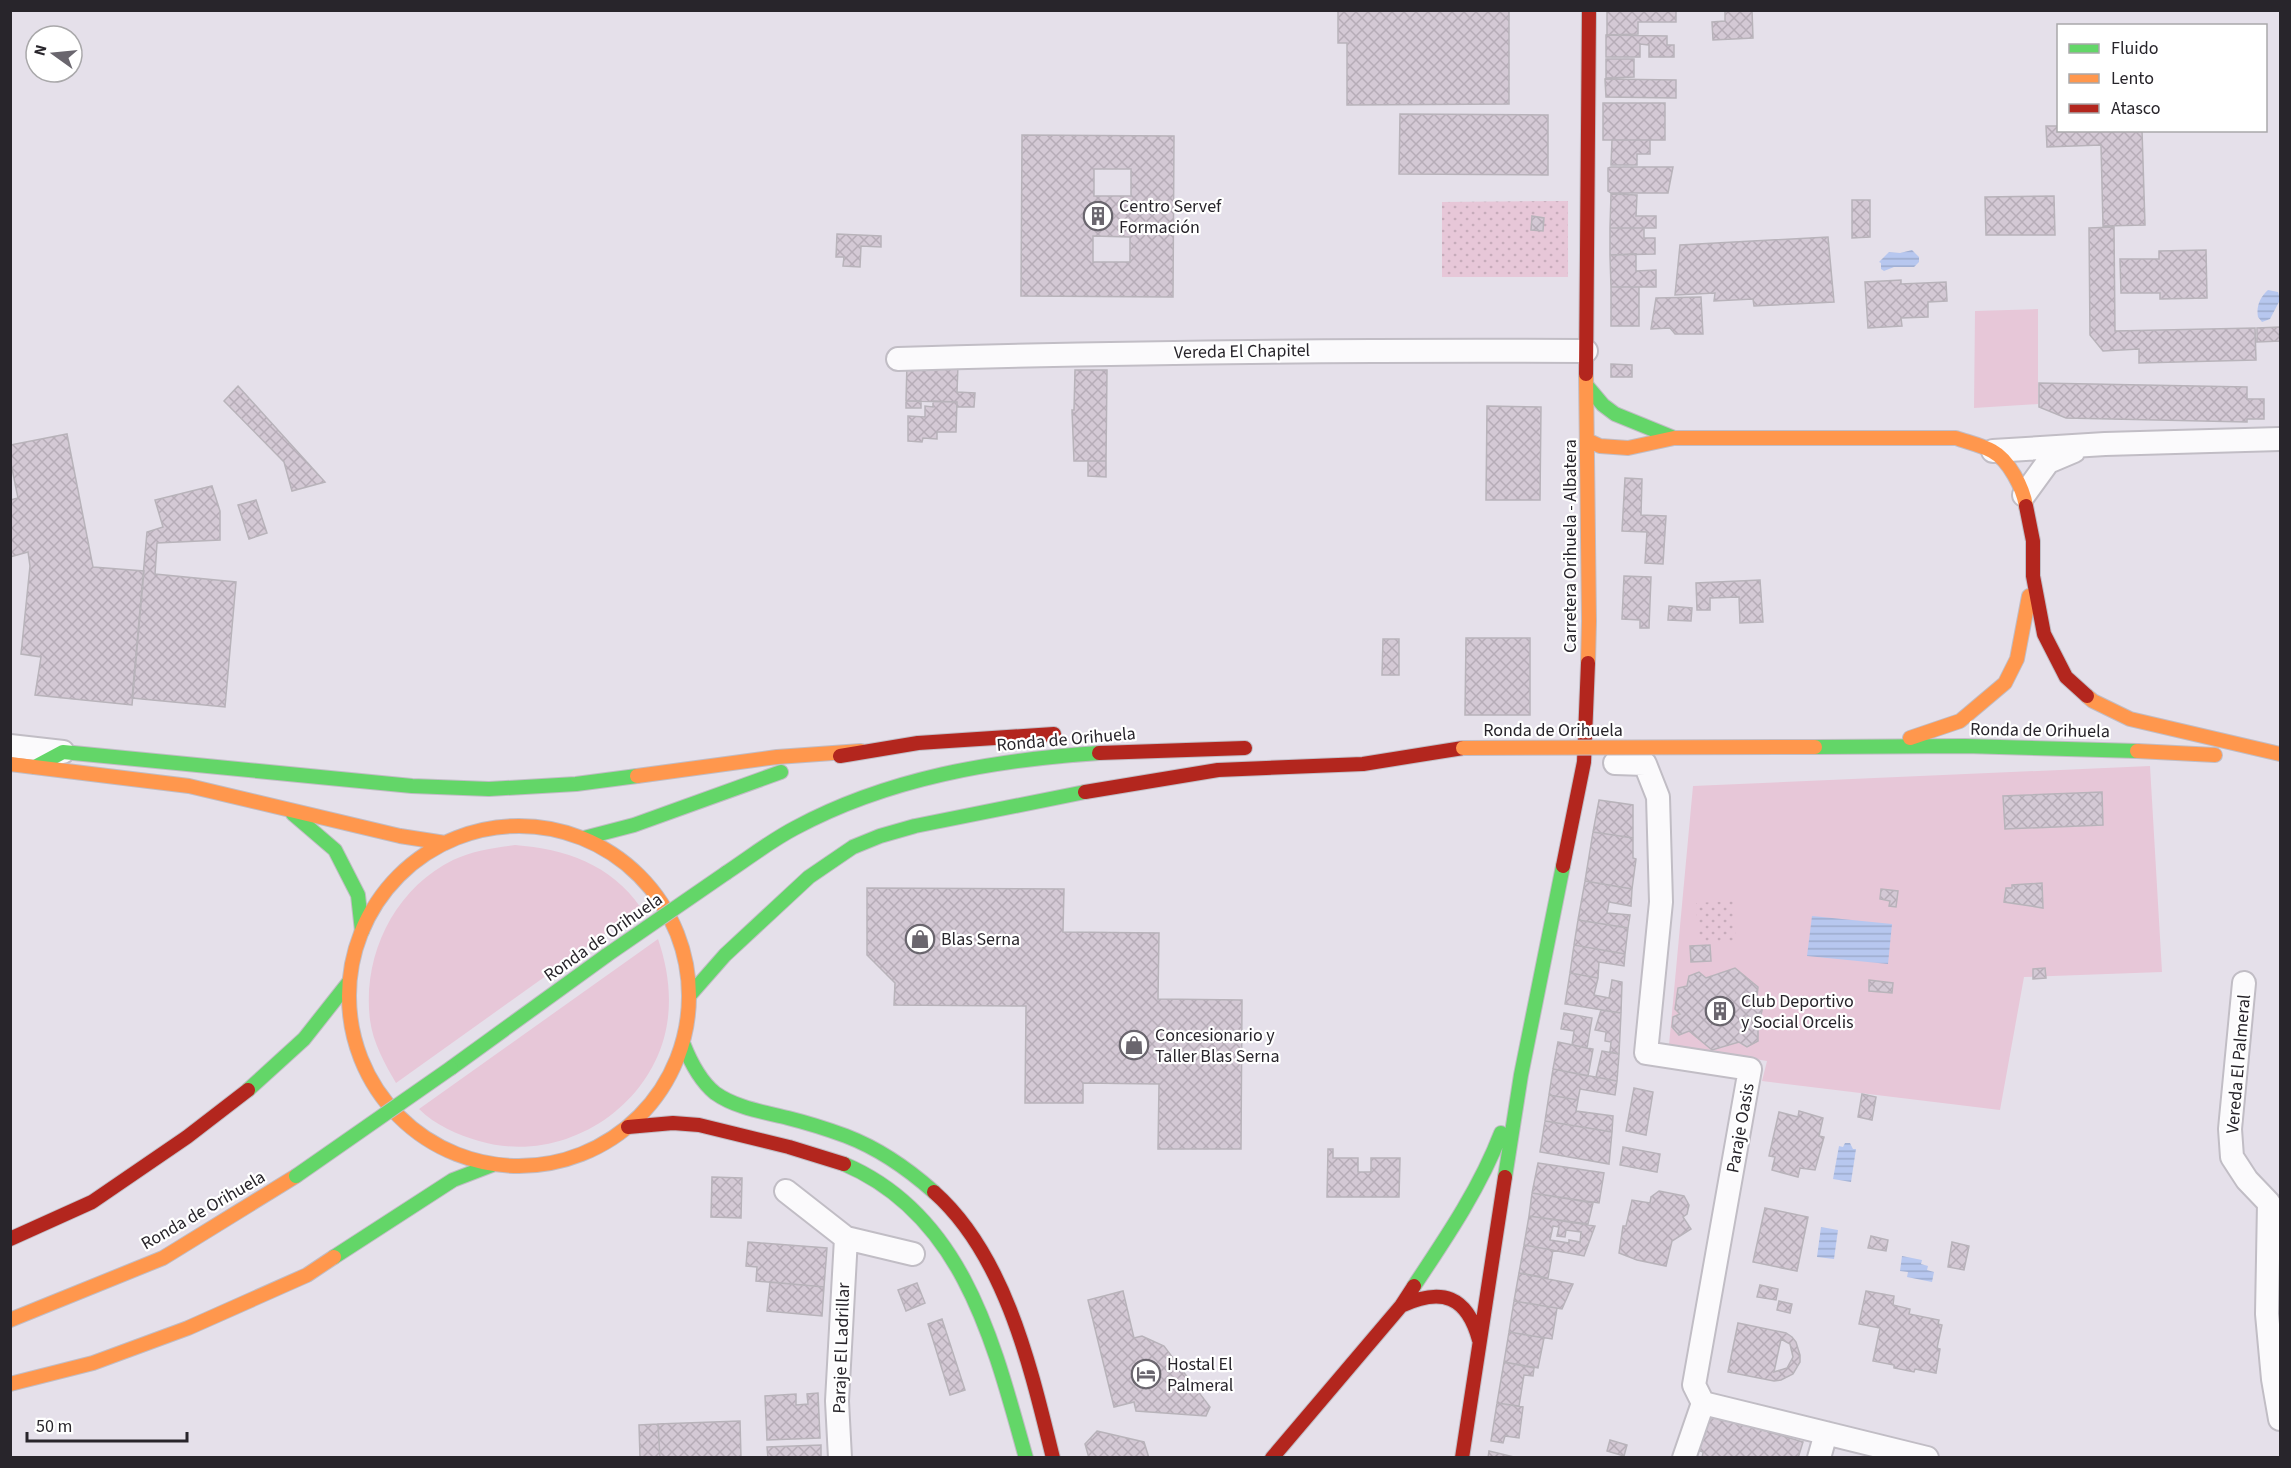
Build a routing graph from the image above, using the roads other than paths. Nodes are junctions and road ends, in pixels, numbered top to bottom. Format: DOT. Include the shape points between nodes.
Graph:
graph roads {
  1 [pos="1589,10"];
  2 [pos="1586,351"];
  3 [pos="898,359"];
  4 [pos="1587,386"];
  5 [pos="1674,438"];
  6 [pos="2280,439"];
  7 [pos="1587,440"];
  8 [pos="2083,446"];
  9 [pos="1993,451"];
  10 [pos="1617,460"];
  11 [pos="1602,478"];
  12 [pos="2024,495"];
  13 [pos="1589,524"];
  14 [pos="2033,576"];
  15 [pos="1070,733"];
  16 [pos="1187,735"];
  17 [pos="1888,746"];
  18 [pos="10,747"];
  19 [pos="1372,748"];
  20 [pos="1463,748"];
  21 [pos="861,751"];
  22 [pos="63,752"];
  23 [pos="2280,756"];
  24 [pos="1584,762"];
  25 [pos="10,765"];
  26 [pos="35,767"];
  27 [pos="289,811"];
  28 [pos="584,838"];
  29 [pos="445,843"];
  30 [pos="362,931"];
  31 [pos="349,982"];
  32 [pos="2244,983"];
  33 [pos="689,996"];
  34 [pos="682,1043"];
  35 [pos="1521,1075"];
  36 [pos="628,1127"];
  37 [pos="492,1165"];
  38 [pos="786,1191"];
  39 [pos="846,1238"];
  40 [pos="10,1239"];
  41 [pos="913,1254"];
  42 [pos="1401,1306"];
  43 [pos="10,1320"];
  44 [pos="1479,1340"];
  45 [pos="10,1384"];
  46 [pos="1704,1403"];
  47 [pos="2280,1419"];
  48 [pos="1826,1433"];
  49 [pos="840,1458"];
  50 [pos="1026,1458"];
  51 [pos="1053,1458"];
  52 [pos="1272,1458"];
  53 [pos="1462,1458"];
  54 [pos="1684,1458"];
  55 [pos="1819,1458"];
  56 [pos="1927,1458"];
  1 -- 2 [label="main road, Carretera Orihuela - Albatera"];
  2 -- 3 [label="street, Vereda El Chapitel" via="1104,352"];
  2 -- 4 [label="main road, Carretera Orihuela - Albatera"];
  4 -- 5 [label="main road" via="1615,414"];
  4 -- 7 [label="main road, Carretera Orihuela - Albatera"];
  5 -- 7 [label="main road" via="1621,448"];
  5 -- 7 [label="main road" via="1628,428 1609,430"];
  5 -- 9 [label="main road" via="1956,438"];
  5 -- 10 [label="main road"];
  6 -- 8 [label="street"];
  7 -- 13 [label="main road, Carretera Orihuela - Albatera"];
  8 -- 9 [label="street"];
  8 -- 12 [label="street" via="2048,462"];
  9 -- 12 [label="main road" via="2007,465"];
  11 -- 13 [label="main road"];
  12 -- 14 [label="main road" via="2033,541"];
  13 -- 24 [label="main road, Carretera Orihuela - Albatera"];
  14 -- 17 [label="main road" via="2017,658 2005,683 1960,721"];
  14 -- 23 [label="main road" via="2044,634 2066,677 2093,701 2130,719"];
  15 -- 21 [label="main road"];
  16 -- 43 [label="main road, Ronda de Orihuela, bridge" via="1259,747 1084,753 992,763 863,797 800,824 234,1216 163,1258"];
  17 -- 20 [label="main road, Ronda de Orihuela, bridge"];
  17 -- 23 [label="main road, Ronda de Orihuela"];
  18 -- 22 [label="street"];
  19 -- 20 [label="main road, Ronda de Orihuela"];
  20 -- 33 [label="main road" via="1363,764 1196,773 1022,804 880,836 853,847 809,877 725,955"];
  21 -- 22 [label="main road" via="777,757 576,784 489,789 412,786"];
  21 -- 28 [label="main road" via="737,785 617,831"];
  22 -- 26 [label="main road"];
  24 -- 35 [label="main road, Carretera Orihuela - Albatera"];
  24 -- 46 [label="street, Paraje Oasis" via="1645,764 1658,797 1661,902 1646,1053 1750,1069 1694,1386"];
  25 -- 26 [label="main road"];
  26 -- 27 [label="main road" via="189,786"];
  27 -- 29 [label="main road"];
  27 -- 30 [label="main road" via="335,850 358,895"];
  28 -- 29 [label="main road" via="550,828 514,826 478,831"];
  28 -- 33 [label="main road" via="619,858 641,878 670,918 684,956"];
  29 -- 30 [label="main road" via="395,879"];
  30 -- 31 [label="main road"];
  31 -- 37 [label="main road" via="351,1024 363,1065 385,1102 415,1131 451,1153"];
  31 -- 40 [label="main road" via="304,1039 187,1137 92,1202"];
  32 -- 47 [label="street, Vereda El Palmeral" via="2230,1129 2232,1157 2269,1203 2266,1314"];
  33 -- 34 [label="main road"];
  34 -- 36 [label="main road" via="670,1074 652,1103"];
  34 -- 51 [label="main road" via="692,1066 716,1093 737,1103 854,1137 911,1172 958,1217 998,1280 1024,1352"];
  35 -- 42 [label="main road" via="1490,1159 1453,1228"];
  35 -- 44 [label="main road"];
  36 -- 37 [label="main road" via="604,1144 550,1164"];
  36 -- 50 [label="main road" via="673,1123 799,1149 859,1172 909,1205 951,1254 979,1308"];
  37 -- 45 [label="main road" via="453,1180 307,1275 125,1352"];
  38 -- 39 [label="street"];
  39 -- 41 [label="street"];
  39 -- 49 [label="street, Paraje El Ladrillar" via="837,1401"];
  42 -- 44 [label="main road" via="1427,1295 1446,1297 1463,1306 1474,1322"];
  42 -- 52 [label="main road"];
  44 -- 53 [label="main road"];
  46 -- 48 [label="street"];
  46 -- 54 [label="street"];
  48 -- 55 [label="street"];
  48 -- 56 [label="street"];
}
